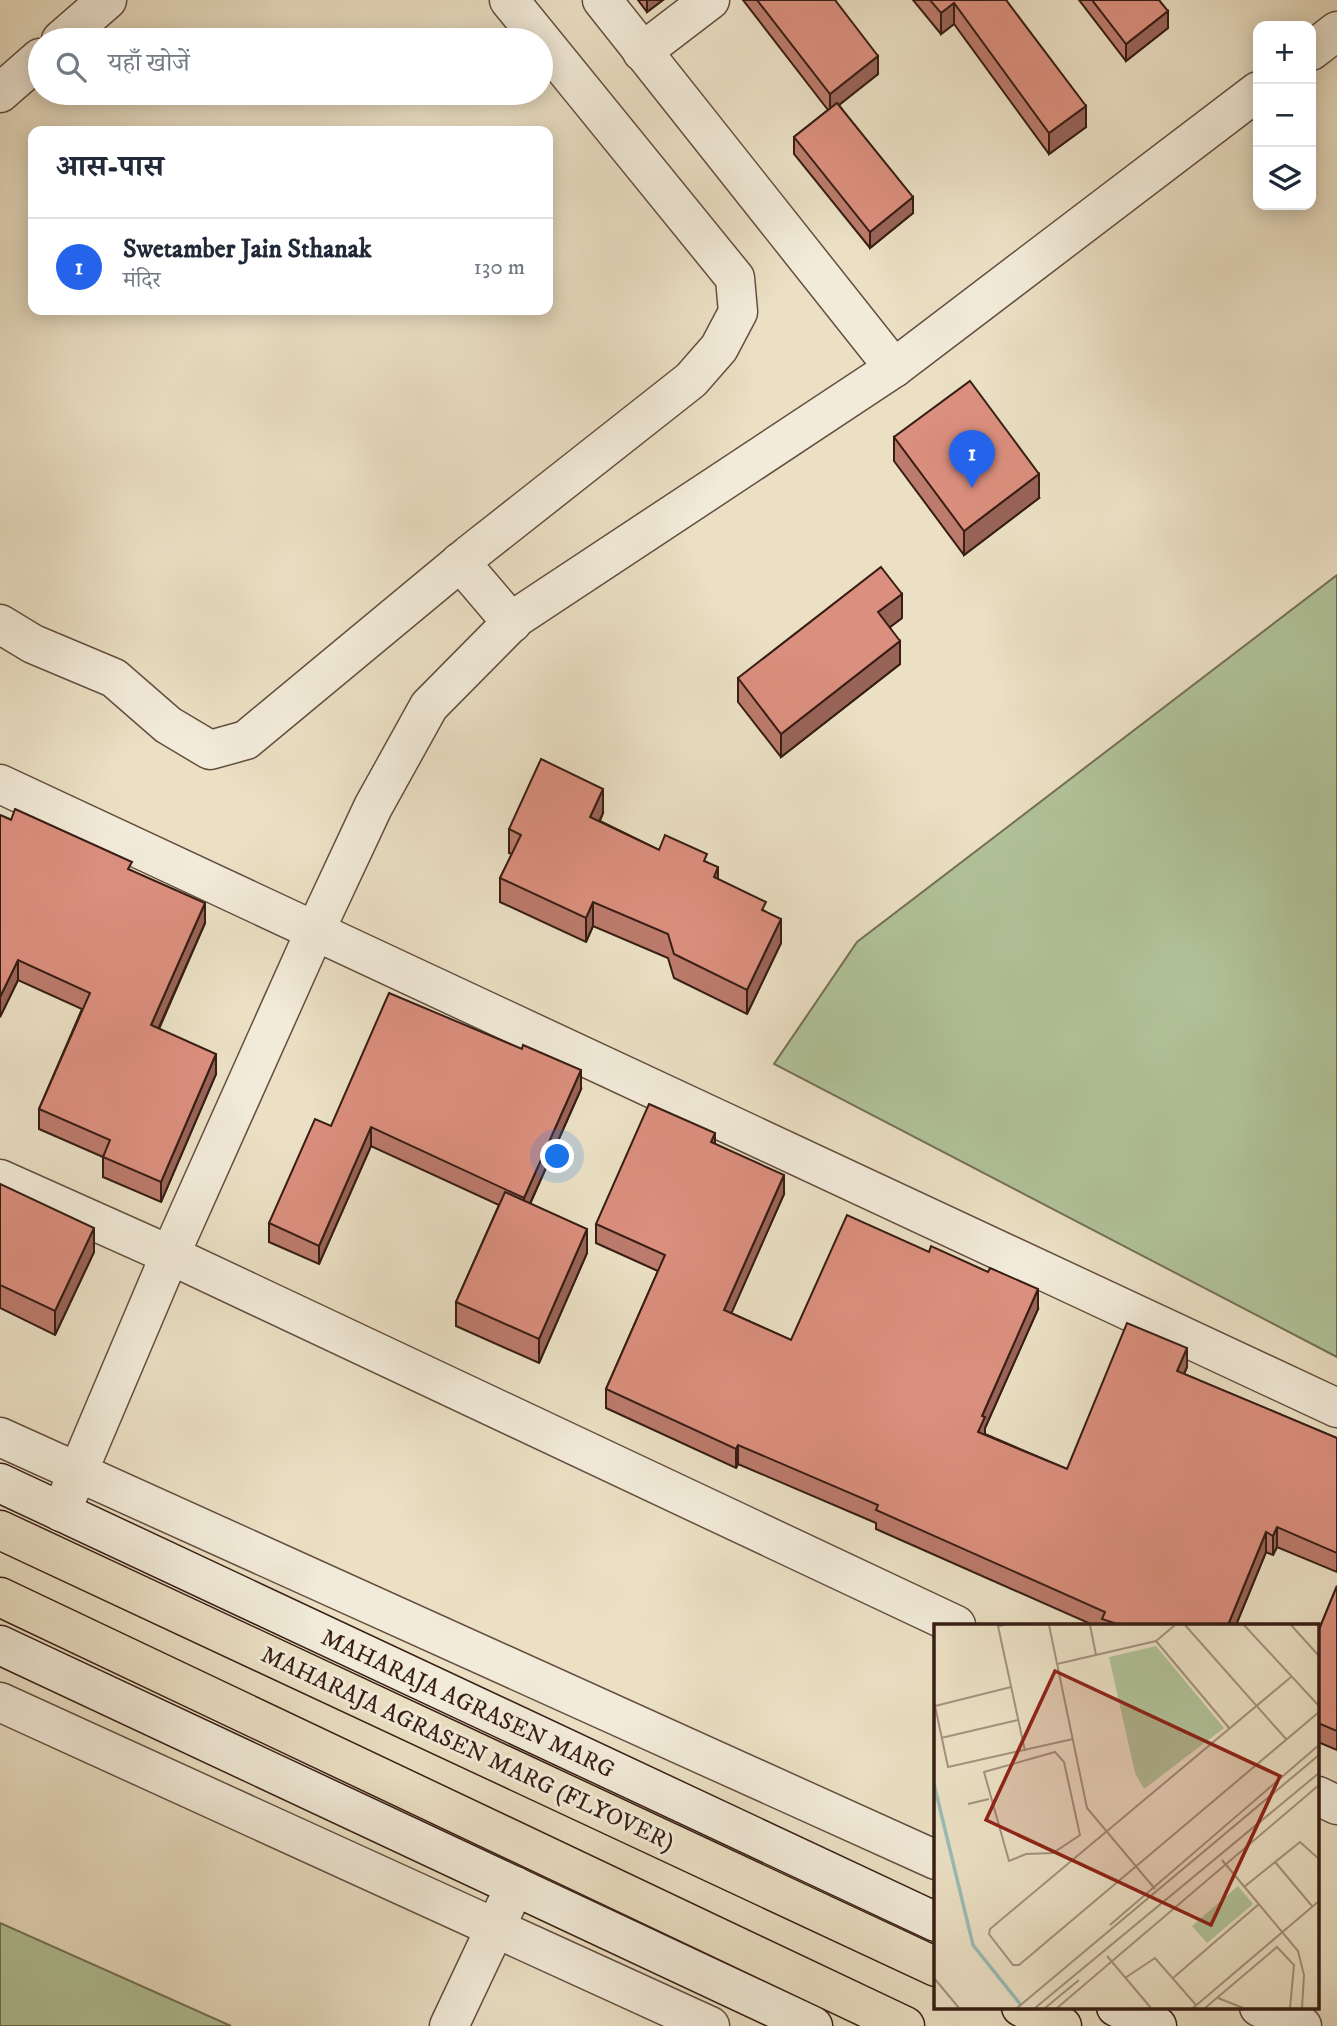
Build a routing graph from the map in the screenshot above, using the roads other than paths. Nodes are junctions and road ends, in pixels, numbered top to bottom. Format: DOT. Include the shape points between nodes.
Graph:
graph roads {
  1 [pos="107,0"];
  2 [pos="509,0"];
  3 [pos="602,0"];
  4 [pos="710,0"];
  5 [pos="75,28"];
  6 [pos="532,28"];
  7 [pos="1337,31"];
  8 [pos="1316,47"];
  9 [pos="642,52"];
  10 [pos="553,54"];
  11 [pos="28,68"];
  12 [pos="0,93"];
  13 [pos="1253,95"];
  14 [pos="894,368"];
  15 [pos="460,562"];
  16 [pos="512,623"];
  17 [pos="0,624"];
  18 [pos="0,784"];
  19 [pos="315,931"];
  20 [pos="0,1179"];
  21 [pos="170,1255"];
  22 [pos="1337,1408"];
  23 [pos="0,1437"];
  24 [pos="77,1472"];
  25 [pos="0,1483"];
  26 [pos="61,1512"];
  27 [pos="0,1530"];
  28 [pos="0,1597"];
  29 [pos="954,1624"];
  30 [pos="0,1645"];
  31 [pos="0,1702"];
  32 [pos="1320,1797"];
  33 [pos="1337,1805"];
  34 [pos="934,1859"];
  35 [pos="515,1886"];
  36 [pos="934,1921"];
  37 [pos="495,1928"];
  38 [pos="934,1966"];
  39 [pos="1023,2008"];
  40 [pos="1261,2008"];
  41 [pos="449,2026"];
  42 [pos="710,2026"];
  43 [pos="813,2026"];
  44 [pos="905,2026"];
  45 [pos="1062,2026"];
  46 [pos="1302,2026"];
  1 -- 5 [label="street"];
  2 -- 6 [label="street"];
  3 -- 9 [label="street"];
  4 -- 9 [label="street"];
  7 -- 8 [label="street"];
  9 -- 14 [label="street"];
  10 -- 15 [label="street" via="735,278 738,312 719,348 691,380"];
  11 -- 12 [label="street"];
  13 -- 14 [label="street"];
  14 -- 16 [label="street"];
  15 -- 16 [label="street"];
  15 -- 17 [label="street" via="246,740 210,750 168,725 114,678 33,644"];
  16 -- 19 [label="street" via="429,706 373,807"];
  18 -- 19 [label="street"];
  19 -- 21 [label="street"];
  19 -- 22 [label="street"];
  20 -- 21 [label="street"];
  21 -- 24 [label="street"];
  21 -- 29 [label="street"];
  23 -- 24 [label="street"];
  24 -- 26 [label="street"];
  24 -- 34 [label="street"];
  25 -- 26 [label="street, MAHARAJA AGRASEN MARG"];
  26 -- 36 [label="street, MAHARAJA AGRASEN MARG"];
  27 -- 38 [label="main road, MAHARAJA AGRASEN MARG (FLYOVER)"];
  28 -- 44 [label="main road"];
  30 -- 35 [label="street"];
  31 -- 37 [label="street"];
  32 -- 33 [label="street"];
  35 -- 37 [label="street"];
  35 -- 43 [label="street"];
  37 -- 41 [label="street"];
  37 -- 42 [label="street"];
  39 -- 45 [label="main road"];
  40 -- 46 [label="street"];
}
